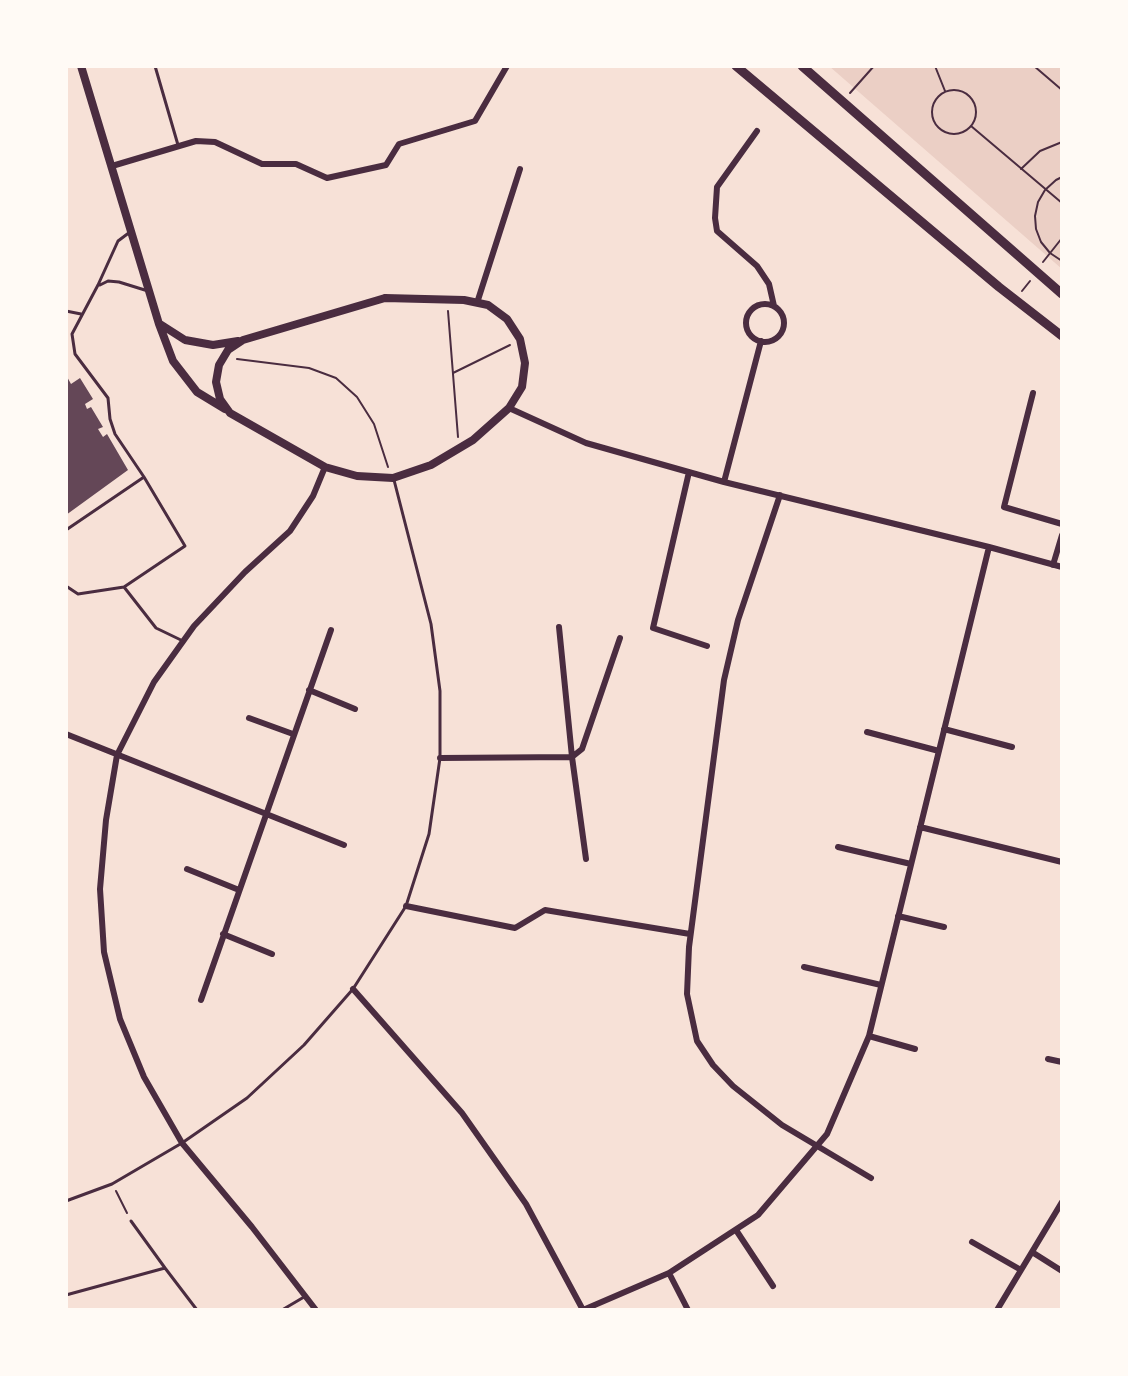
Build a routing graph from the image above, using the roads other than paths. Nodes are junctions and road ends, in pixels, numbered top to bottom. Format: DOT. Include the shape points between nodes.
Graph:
graph roads {
  1 [pos="81,66"];
  2 [pos="155,66"];
  3 [pos="507,66"];
  4 [pos="736,66"];
  5 [pos="802,66"];
  6 [pos="757,131"];
  7 [pos="178,145"];
  8 [pos="112,166"];
  9 [pos="520,170"];
  10 [pos="132,231"];
  11 [pos="98,285"];
  12 [pos="150,291"];
  13 [pos="1062,294"];
  14 [pos="477,303"];
  15 [pos="774,306"];
  16 [pos="66,311"];
  17 [pos="81,314"];
  18 [pos="159,324"];
  19 [pos="1062,336"];
  20 [pos="243,340"];
  21 [pos="761,341"];
  22 [pos="1033,393"];
  23 [pos="509,408"];
  24 [pos="230,413"];
  25 [pos="325,467"];
  26 [pos="689,472"];
  27 [pos="144,477"];
  28 [pos="393,478"];
  29 [pos="724,482"];
  30 [pos="780,495"];
  31 [pos="1062,524"];
  32 [pos="66,530"];
  33 [pos="1062,535"];
  34 [pos="989,547"];
  35 [pos="1053,565"];
  36 [pos="1062,567"];
  37 [pos="66,586"];
  38 [pos="124,587"];
  39 [pos="559,627"];
  40 [pos="331,630"];
  41 [pos="620,638"];
  42 [pos="183,641"];
  43 [pos="707,646"];
  44 [pos="309,690"];
  45 [pos="355,710"];
  46 [pos="249,718"];
  47 [pos="944,729"];
  48 [pos="867,732"];
  49 [pos="66,734"];
  50 [pos="293,734"];
  51 [pos="1012,747"];
  52 [pos="939,751"];
  53 [pos="117,755"];
  54 [pos="572,757"];
  55 [pos="440,758"];
  56 [pos="265,813"];
  57 [pos="920,827"];
  58 [pos="344,845"];
  59 [pos="838,848"];
  60 [pos="586,859"];
  61 [pos="1062,862"];
  62 [pos="911,864"];
  63 [pos="187,869"];
  64 [pos="239,890"];
  65 [pos="406,906"];
  66 [pos="898,916"];
  67 [pos="944,927"];
  68 [pos="224,934"];
  69 [pos="690,934"];
  70 [pos="272,954"];
  71 [pos="804,967"];
  72 [pos="881,985"];
  73 [pos="353,989"];
  74 [pos="201,1000"];
  75 [pos="869,1036"];
  76 [pos="915,1049"];
  77 [pos="1048,1059"];
  78 [pos="1062,1062"];
  79 [pos="182,1143"];
  80 [pos="817,1146"];
  81 [pos="871,1178"];
  82 [pos="66,1201"];
  83 [pos="1062,1202"];
  84 [pos="131,1221"];
  85 [pos="736,1230"];
  86 [pos="972,1242"];
  87 [pos="1032,1252"];
  88 [pos="165,1268"];
  89 [pos="1021,1270"];
  90 [pos="1062,1271"];
  91 [pos="669,1273"];
  92 [pos="773,1286"];
  93 [pos="66,1294"];
  94 [pos="305,1296"];
  95 [pos="197,1310"];
  96 [pos="282,1310"];
  97 [pos="316,1310"];
  98 [pos="583,1310"];
  99 [pos="688,1310"];
  100 [pos="997,1310"];
  1 -- 8 [label="street"];
  2 -- 7 [label="lane"];
  3 -- 7 [label="street" via="475,121 399,144 386,165 327,178 296,164 262,164 215,142"];
  4 -- 19 [label="main road"];
  5 -- 13 [label="main road"];
  6 -- 15 [label="street" via="717,188 715,218 717,231 757,266 769,284"];
  7 -- 8 [label="street"];
  8 -- 10 [label="street"];
  9 -- 14 [label="street"];
  10 -- 11 [label="lane" via="118,241"];
  10 -- 12 [label="street"];
  11 -- 12 [label="lane" via="119,282"];
  11 -- 17 [label="lane"];
  12 -- 18 [label="street"];
  14 -- 20 [label="street" via="385,298"];
  14 -- 23 [label="street" via="488,305 507,319 520,339 525,363 522,387"];
  15 -- 21 [label="street" via="784,321 782,332 773,340"];
  15 -- 21 [label="street" via="756,306 748,316 747,329"];
  16 -- 17 [label="lane"];
  17 -- 27 [label="lane" via="72,334 75,354 108,398 116,434"];
  18 -- 20 [label="street" via="184,340 213,345"];
  18 -- 24 [label="street" via="173,361 197,392"];
  20 -- 24 [label="street" via="228,350 219,365 216,382 220,399"];
  21 -- 29 [label="street"];
  22 -- 31 [label="street" via="1004,507"];
  23 -- 26 [label="street" via="586,443"];
  23 -- 28 [label="street" via="473,440 431,465"];
  24 -- 25 [label="street"];
  25 -- 28 [label="street" via="357,476"];
  25 -- 42 [label="street" via="313,496 290,531 245,572"];
  26 -- 29 [label="street"];
  26 -- 43 [label="street" via="652,628"];
  27 -- 32 [label="lane"];
  27 -- 38 [label="lane" via="185,546"];
  28 -- 55 [label="lane" via="430,624 440,690"];
  29 -- 30 [label="street"];
  30 -- 34 [label="street"];
  30 -- 69 [label="street" via="738,620 724,680"];
  33 -- 35 [label="street"];
  34 -- 35 [label="street"];
  34 -- 47 [label="street"];
  35 -- 36 [label="street"];
  37 -- 38 [label="lane" via="78,594"];
  38 -- 42 [label="lane" via="156,628"];
  39 -- 54 [label="street"];
  40 -- 44 [label="street"];
  41 -- 54 [label="street" via="582,749"];
  42 -- 53 [label="street" via="154,682"];
  44 -- 45 [label="street"];
  44 -- 50 [label="street"];
  46 -- 50 [label="street"];
  47 -- 51 [label="street"];
  47 -- 52 [label="street"];
  48 -- 52 [label="street"];
  49 -- 53 [label="street"];
  50 -- 56 [label="street"];
  52 -- 57 [label="street"];
  53 -- 56 [label="street"];
  53 -- 79 [label="street" via="100,889 104,952 120,1020 144,1077"];
  54 -- 55 [label="street"];
  54 -- 60 [label="street"];
  55 -- 65 [label="lane" via="429,834"];
  56 -- 58 [label="street"];
  56 -- 64 [label="street"];
  57 -- 61 [label="street"];
  57 -- 62 [label="street"];
  59 -- 62 [label="street"];
  62 -- 66 [label="street"];
  63 -- 64 [label="street"];
  64 -- 68 [label="street"];
  65 -- 69 [label="street" via="515,928 545,910"];
  65 -- 73 [label="lane"];
  66 -- 67 [label="street"];
  66 -- 72 [label="street"];
  68 -- 70 [label="street"];
  68 -- 74 [label="street"];
  69 -- 80 [label="street" via="687,994 697,1041 733,1086 782,1125"];
  71 -- 72 [label="street"];
  72 -- 75 [label="street"];
  73 -- 79 [label="lane" via="304,1045 247,1098"];
  73 -- 98 [label="street" via="462,1113 526,1204"];
  75 -- 76 [label="street"];
  75 -- 80 [label="street" via="827,1134"];
  77 -- 78 [label="street"];
  79 -- 82 [label="lane" via="112,1184"];
  79 -- 94 [label="street"];
  80 -- 81 [label="street"];
  80 -- 85 [label="street" via="758,1215"];
  83 -- 87 [label="street"];
  84 -- 88 [label="lane"];
  85 -- 91 [label="street"];
  85 -- 92 [label="street"];
  86 -- 89 [label="street"];
  87 -- 89 [label="street"];
  87 -- 90 [label="street"];
  88 -- 93 [label="lane"];
  88 -- 95 [label="lane"];
  89 -- 100 [label="street"];
  91 -- 98 [label="street"];
  91 -- 99 [label="street"];
  94 -- 96 [label="lane"];
  94 -- 97 [label="street"];
}
